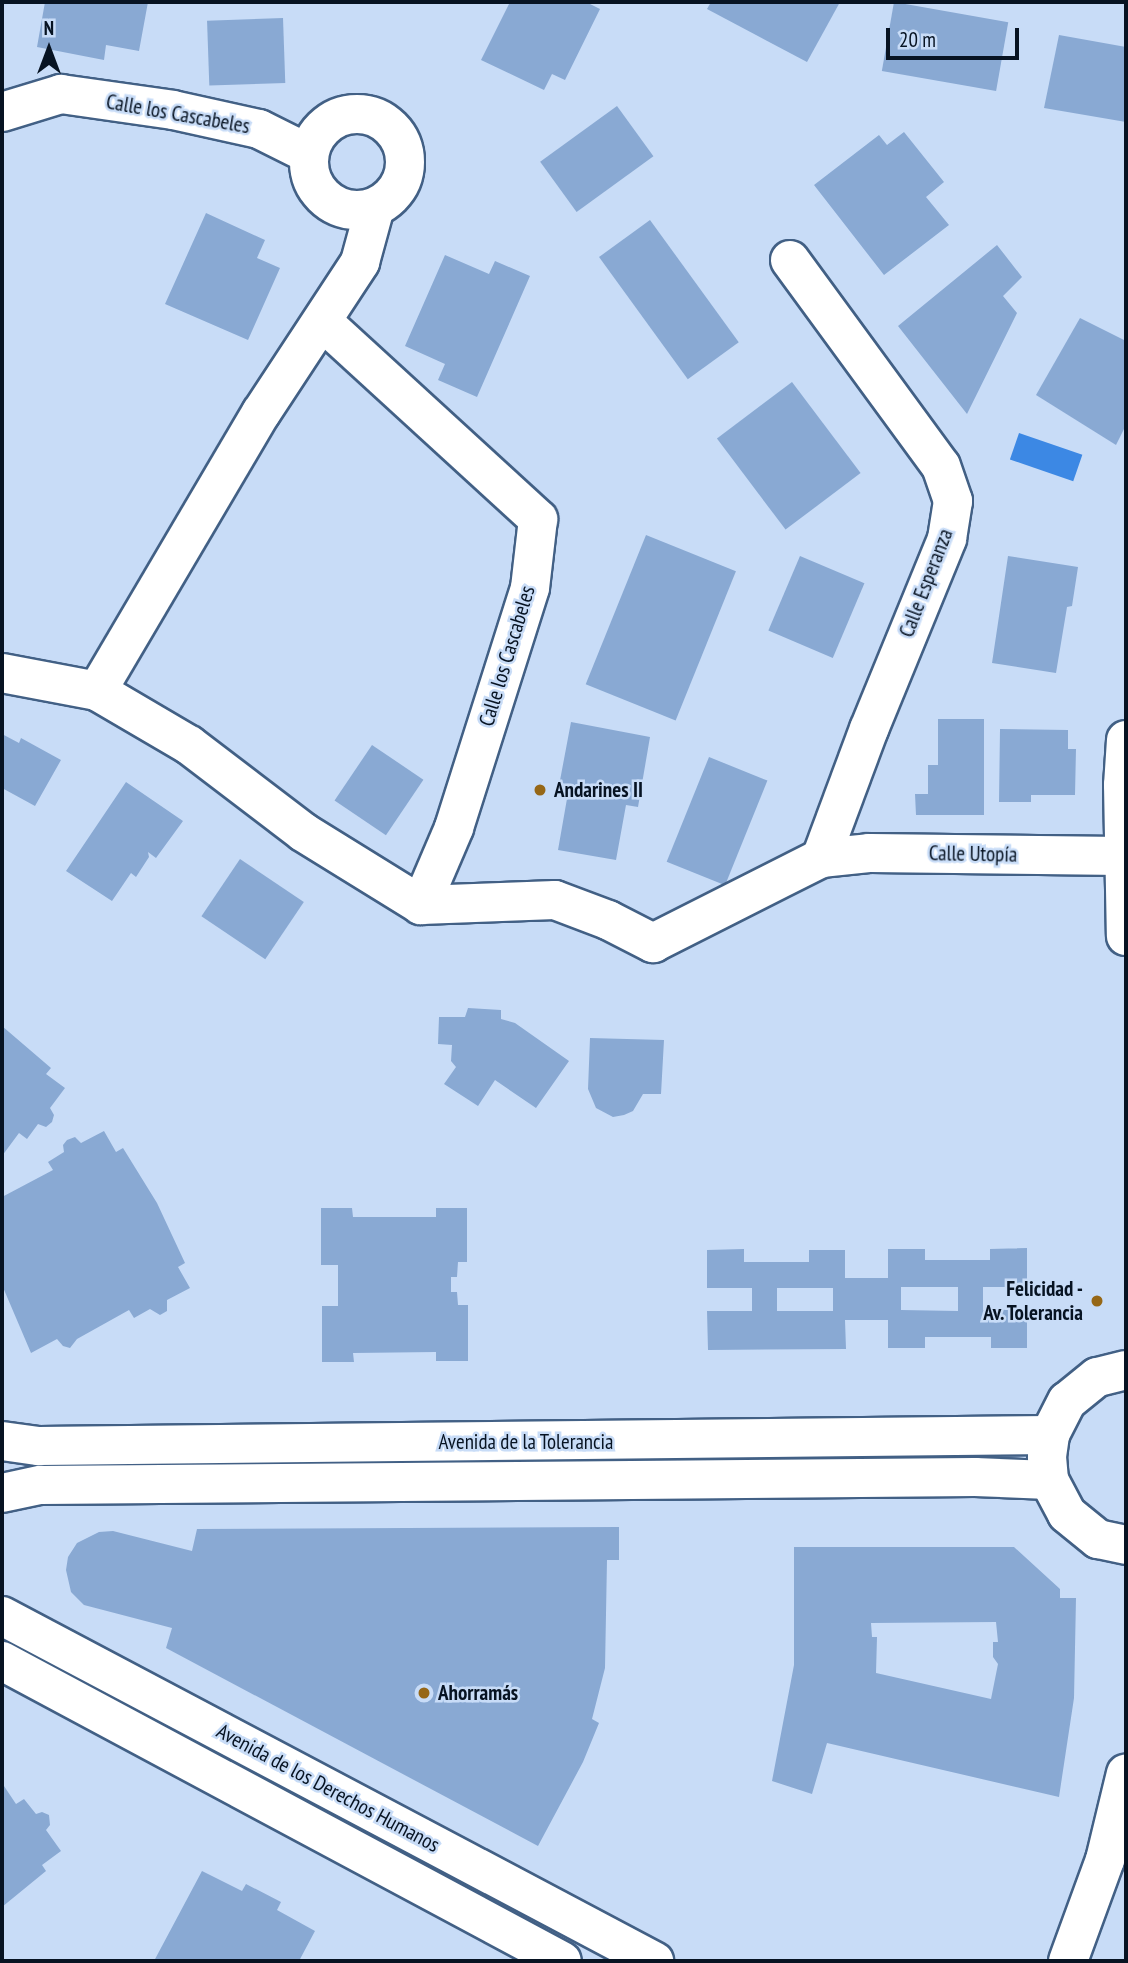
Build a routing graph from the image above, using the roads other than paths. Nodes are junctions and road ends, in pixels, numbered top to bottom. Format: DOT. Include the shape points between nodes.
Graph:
graph roads {
  1 [pos="2,112"];
  2 [pos="309,154"];
  3 [pos="375,207"];
  4 [pos="790,260"];
  5 [pos="323,322"];
  6 [pos="2,673"];
  7 [pos="97,691"];
  8 [pos="1126,740"];
  9 [pos="1124,856"];
  10 [pos="821,858"];
  11 [pos="421,905"];
  12 [pos="1126,936"];
  13 [pos="1126,1370"];
  14 [pos="1050,1435"];
  15 [pos="2,1441"];
  16 [pos="1049,1479"];
  17 [pos="2,1493"];
  18 [pos="1126,1545"];
  19 [pos="2,1616"];
  20 [pos="2,1661"];
  21 [pos="1126,1773"];
  22 [pos="562,1961"];
  23 [pos="654,1961"];
  24 [pos="1068,1961"];
  1 -- 2 [label="street, Calle los Cascabeles" via="61,94 173,110 259,129"];
  2 -- 3 [label="street" via="309,170 321,194 334,205 351,210"];
  2 -- 3 [label="street" via="325,125 349,114 366,114 389,125 400,138 405,168 400,185"];
  3 -- 5 [label="street" via="360,262"];
  4 -- 10 [label="street, Calle Esperanza" via="941,466 953,501 947,539"];
  5 -- 7 [label="street" via="261,413"];
  5 -- 11 [label="street, Calle los Cascabeles" via="538,519 530,588 453,828"];
  6 -- 7 [label="street"];
  7 -- 11 [label="street" via="189,745 303,832"];
  8 -- 9 [label="street"];
  9 -- 10 [label="street, Calle Utopía" via="869,853"];
  9 -- 12 [label="street"];
  10 -- 11 [label="street" via="653,943 555,900"];
  13 -- 14 [label="street" via="1097,1377 1067,1401"];
  14 -- 15 [label="street, Avenida de la Tolerancia" via="39,1446"];
  14 -- 16 [label="street"];
  16 -- 17 [label="street, Avenida de la Tolerancia" via="41,1485"];
  16 -- 18 [label="street" via="1067,1514 1098,1539"];
  19 -- 23 [label="street, Avenida de los Derechos Humanos"];
  20 -- 22 [label="street, Avenida de los Derechos Humanos"];
  21 -- 24 [label="street" via="1105,1860"];
}
